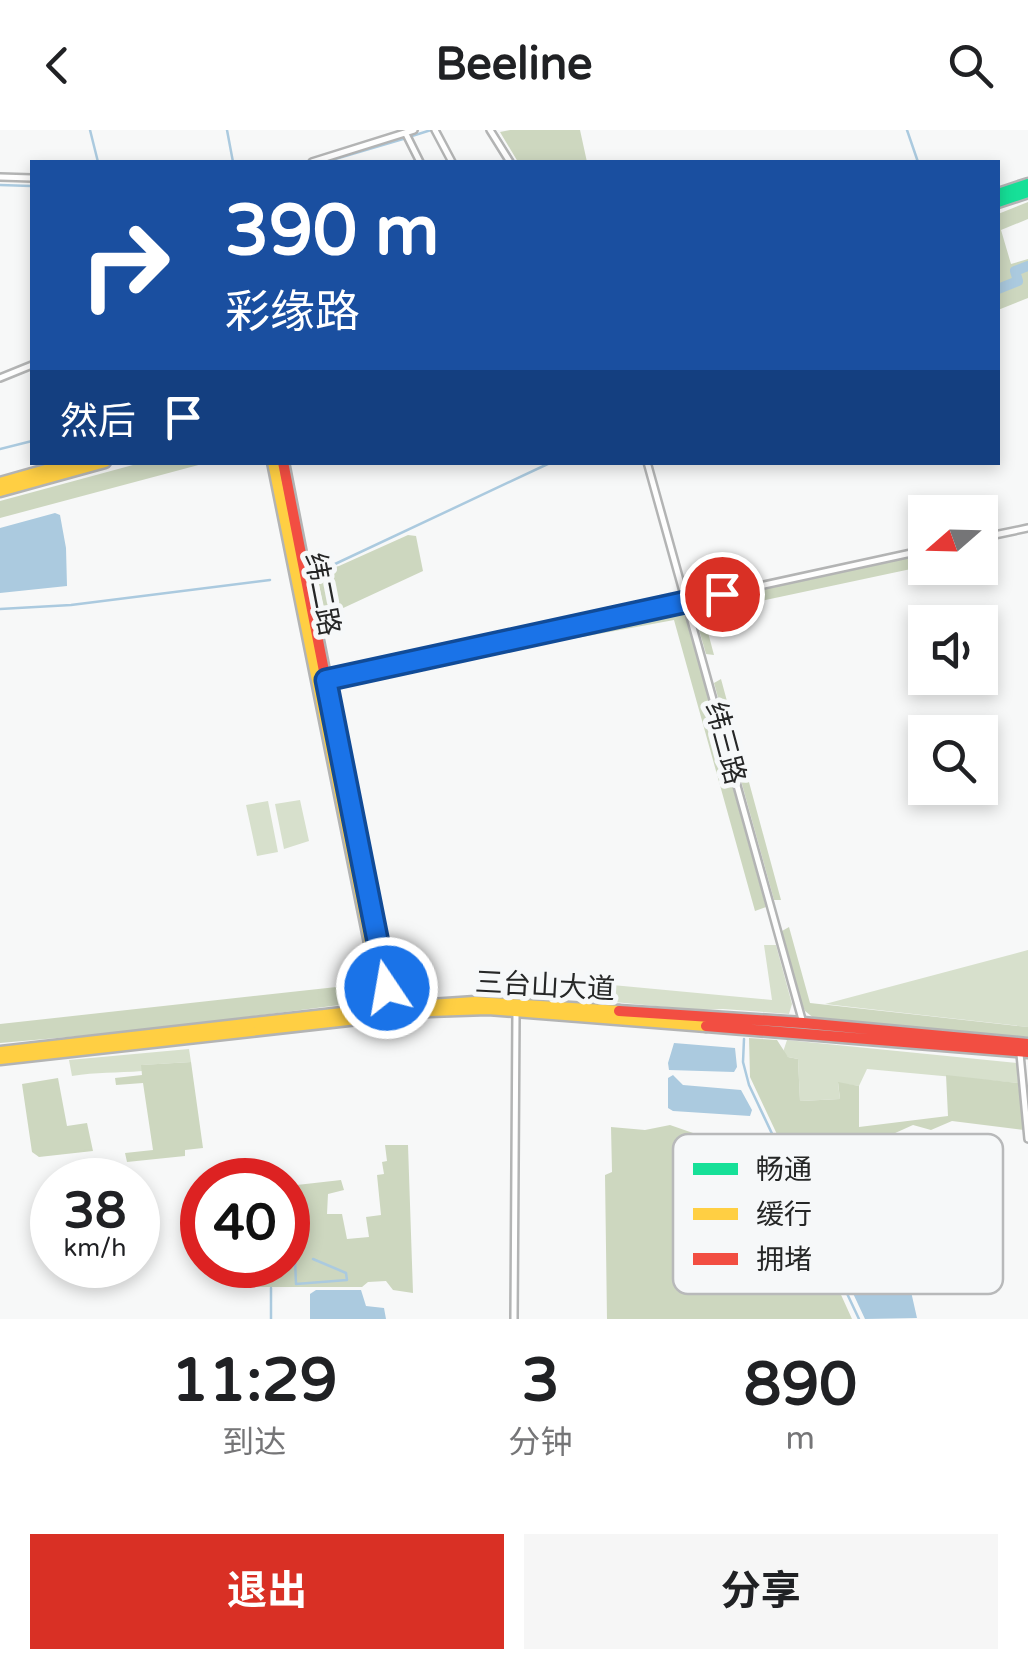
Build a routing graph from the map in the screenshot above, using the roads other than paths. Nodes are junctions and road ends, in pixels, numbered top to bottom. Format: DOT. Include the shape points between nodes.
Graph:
graph roads {
  1 [pos="414,130"];
  2 [pos="436,130"];
  3 [pos="490,130"];
  4 [pos="405,133"];
  5 [pos="318,160"];
  6 [pos="419,160"];
  7 [pos="451,160"];
  8 [pos="509,160"];
  9 [pos="0,177"];
  10 [pos="30,178"];
  11 [pos="1028,184"];
  12 [pos="1028,192"];
  13 [pos="1000,193"];
  14 [pos="1000,201"];
  15 [pos="30,367"];
  16 [pos="0,378"];
  17 [pos="63,465"];
  18 [pos="94,465"];
  19 [pos="284,465"];
  20 [pos="649,465"];
  21 [pos="274,466"];
  22 [pos="0,483"];
  23 [pos="0,492"];
  24 [pos="1028,528"];
  25 [pos="998,534"];
  26 [pos="908,554"];
  27 [pos="688,602"];
  28 [pos="322,681"];
  29 [pos="367,926"];
  30 [pos="391,1007"];
  31 [pos="410,1009"];
  32 [pos="359,1010"];
  33 [pos="516,1010"];
  34 [pos="803,1023"];
  35 [pos="1024,1048"];
  36 [pos="0,1055"];
  37 [pos="1028,1139"];
  38 [pos="514,1319"];
  1 -- 4 [label="street"];
  2 -- 7 [label="street"];
  3 -- 8 [label="street"];
  4 -- 5 [label="street"];
  4 -- 6 [label="street"];
  9 -- 10 [label="street"];
  11 -- 13 [label="main road"];
  12 -- 14 [label="main road"];
  15 -- 16 [label="street"];
  17 -- 22 [label="main road"];
  18 -- 23 [label="main road"];
  19 -- 28 [label="main road, 纬二路"];
  20 -- 27 [label="street, 纬三路"];
  21 -- 28 [label="main road, 纬二路"];
  24 -- 25 [label="street"];
  26 -- 27 [label="street"];
  27 -- 28 [label="street"];
  27 -- 34 [label="street, 纬三路"];
  28 -- 29 [label="main road, 纬二路"];
  28 -- 31 [label="main road, 纬二路" via="387,988"];
  29 -- 30 [label="main road, 纬二路" via="380,992"];
  29 -- 32 [label="main road" via="376,998"];
  30 -- 31 [label="main road"];
  30 -- 32 [label="main road, 三台山大道"];
  31 -- 33 [label="main road, 三台山大道"];
  31 -- 34 [label="main road, 三台山大道" via="516,1003"];
  31 -- 36 [label="main road, 三台山大道"];
  32 -- 36 [label="main road, 三台山大道"];
  33 -- 35 [label="main road, 三台山大道"];
  33 -- 38 [label="street"];
  34 -- 35 [label="main road, 三台山大道"];
  35 -- 37 [label="street"];
}
